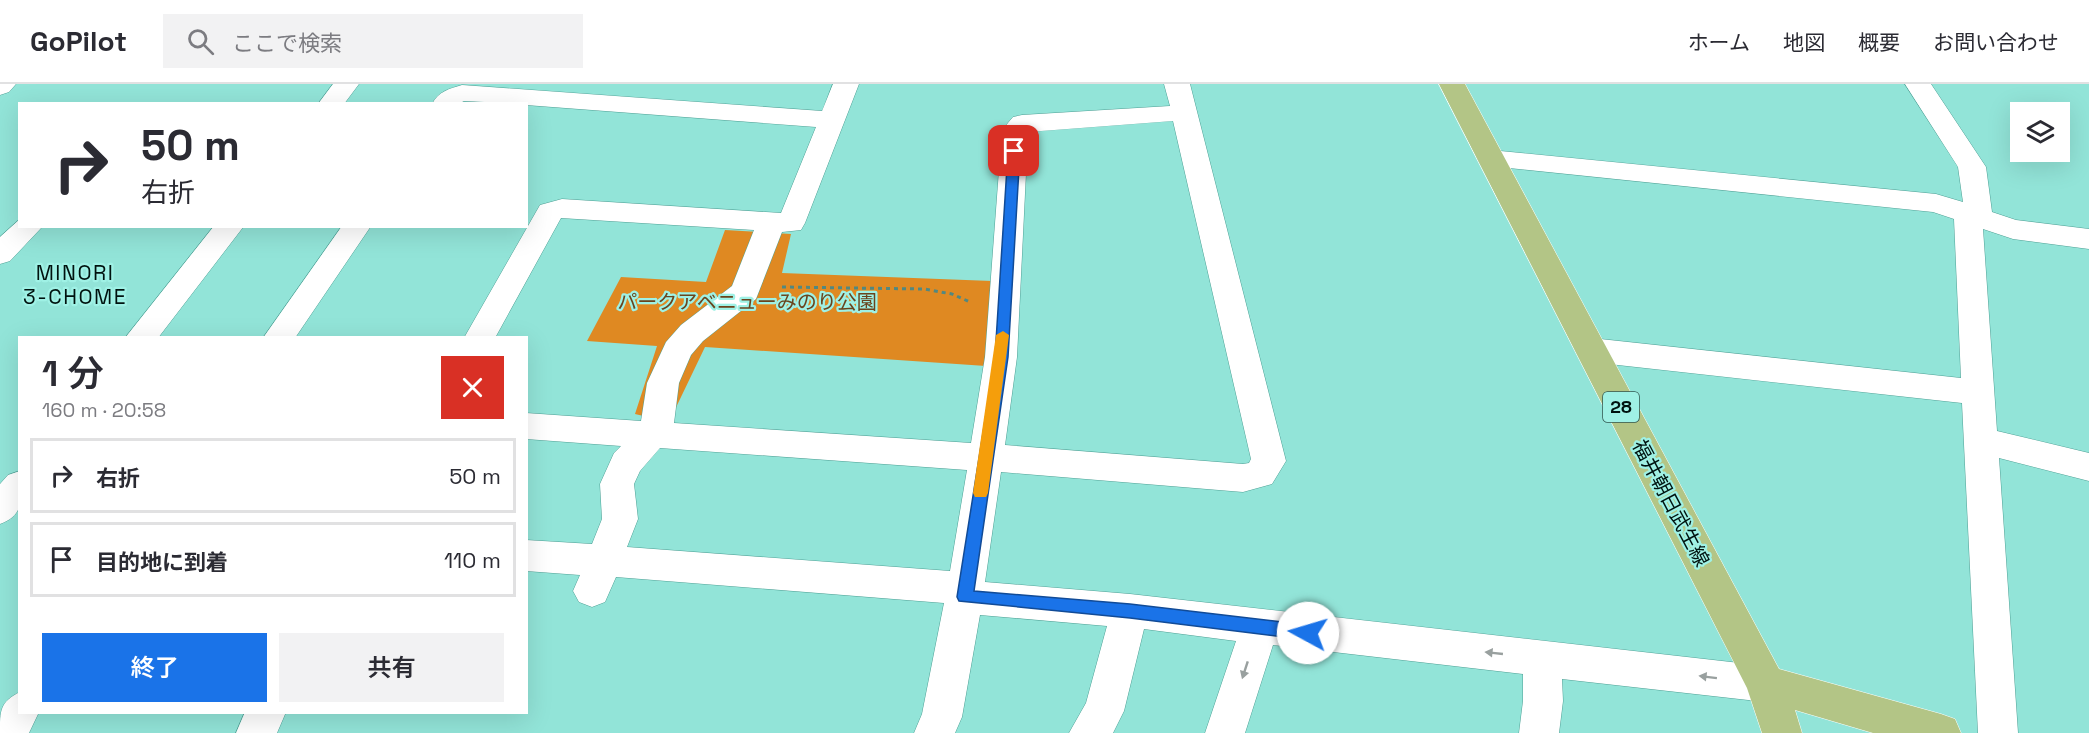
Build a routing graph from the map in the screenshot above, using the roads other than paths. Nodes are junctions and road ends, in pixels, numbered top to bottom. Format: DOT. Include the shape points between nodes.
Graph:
graph roads {
  1 [pos="346,84"];
  2 [pos="846,84"];
  3 [pos="1452,84"];
  4 [pos="1918,84"];
  5 [pos="1181,99"];
  6 [pos="332,102"];
  7 [pos="446,102"];
  8 [pos="832,120"];
  9 [pos="1491,158"];
  10 [pos="1974,217"];
  11 [pos="771,221"];
  12 [pos="27,228"];
  13 [pos="228,228"];
  14 [pos="356,228"];
  15 [pos="2089,239"];
  16 [pos="0,254"];
  17 [pos="142,336"];
  18 [pos="279,336"];
  19 [pos="480,336"];
  20 [pos="1591,350"];
  21 [pos="1979,392"];
  22 [pos="528,426"];
  23 [pos="653,434"];
  24 [pos="1982,440"];
  25 [pos="986,457"];
  26 [pos="2089,467"];
  27 [pos="18,487"];
  28 [pos="0,509"];
  29 [pos="0,514"];
  30 [pos="18,516"];
  31 [pos="528,556"];
  32 [pos="598,576"];
  33 [pos="966,592"];
  34 [pos="1130,611"];
  35 [pos="1261,627"];
  36 [pos="1542,658"];
  37 [pos="1766,684"];
  38 [pos="18,714"];
  39 [pos="265,714"];
  40 [pos="5,733"];
  41 [pos="256,733"];
  42 [pos="934,733"];
  43 [pos="1089,733"];
  44 [pos="1225,733"];
  45 [pos="1539,733"];
  46 [pos="1782,733"];
  47 [pos="1941,733"];
  48 [pos="1998,733"];
  1 -- 6 [label="street"];
  2 -- 8 [label="street"];
  3 -- 9 [label="main road, 福井朝日武生線 / 28"];
  4 -- 10 [label="street" via="1972,167"];
  5 -- 25 [label="street" via="1022,123 1015,130 1001,357"];
  5 -- 25 [label="street" via="1269,461 1260,474 1243,478"];
  7 -- 8 [label="street" via="462,93"];
  8 -- 11 [label="street" via="791,223"];
  9 -- 10 [label="street" via="1935,203"];
  9 -- 20 [label="main road, 福井朝日武生線 / 28"];
  10 -- 15 [label="street" via="2013,229"];
  10 -- 21 [label="street"];
  11 -- 19 [label="street" via="562,208 550,212"];
  11 -- 23 [label="street" via="745,292 692,333 677,350 663,382"];
  12 -- 16 [label="street"];
  13 -- 17 [label="street"];
  14 -- 18 [label="street"];
  20 -- 21 [label="street"];
  20 -- 37 [label="main road, 福井朝日武生線 / 28"];
  21 -- 24 [label="street"];
  22 -- 23 [label="street"];
  23 -- 25 [label="street"];
  23 -- 32 [label="street" via="626,463 617,484 620,519"];
  24 -- 26 [label="street"];
  24 -- 48 [label="street"];
  25 -- 33 [label="street"];
  27 -- 28 [label="street"];
  29 -- 30 [label="street"];
  31 -- 32 [label="street"];
  32 -- 33 [label="street"];
  33 -- 34 [label="street"];
  33 -- 42 [label="street" via="942,717"];
  34 -- 35 [label="street"];
  34 -- 43 [label="street" via="1104,711"];
  36 -- 35 [label="street, one-way"];
  35 -- 44 [label="street, one-way"];
  37 -- 36 [label="street, one-way"];
  36 -- 45 [label="street"];
  37 -- 46 [label="main road, 福井朝日武生線 / 28"];
  37 -- 47 [label="main road"];
  38 -- 40 [label="street"];
  39 -- 41 [label="street"];
}
